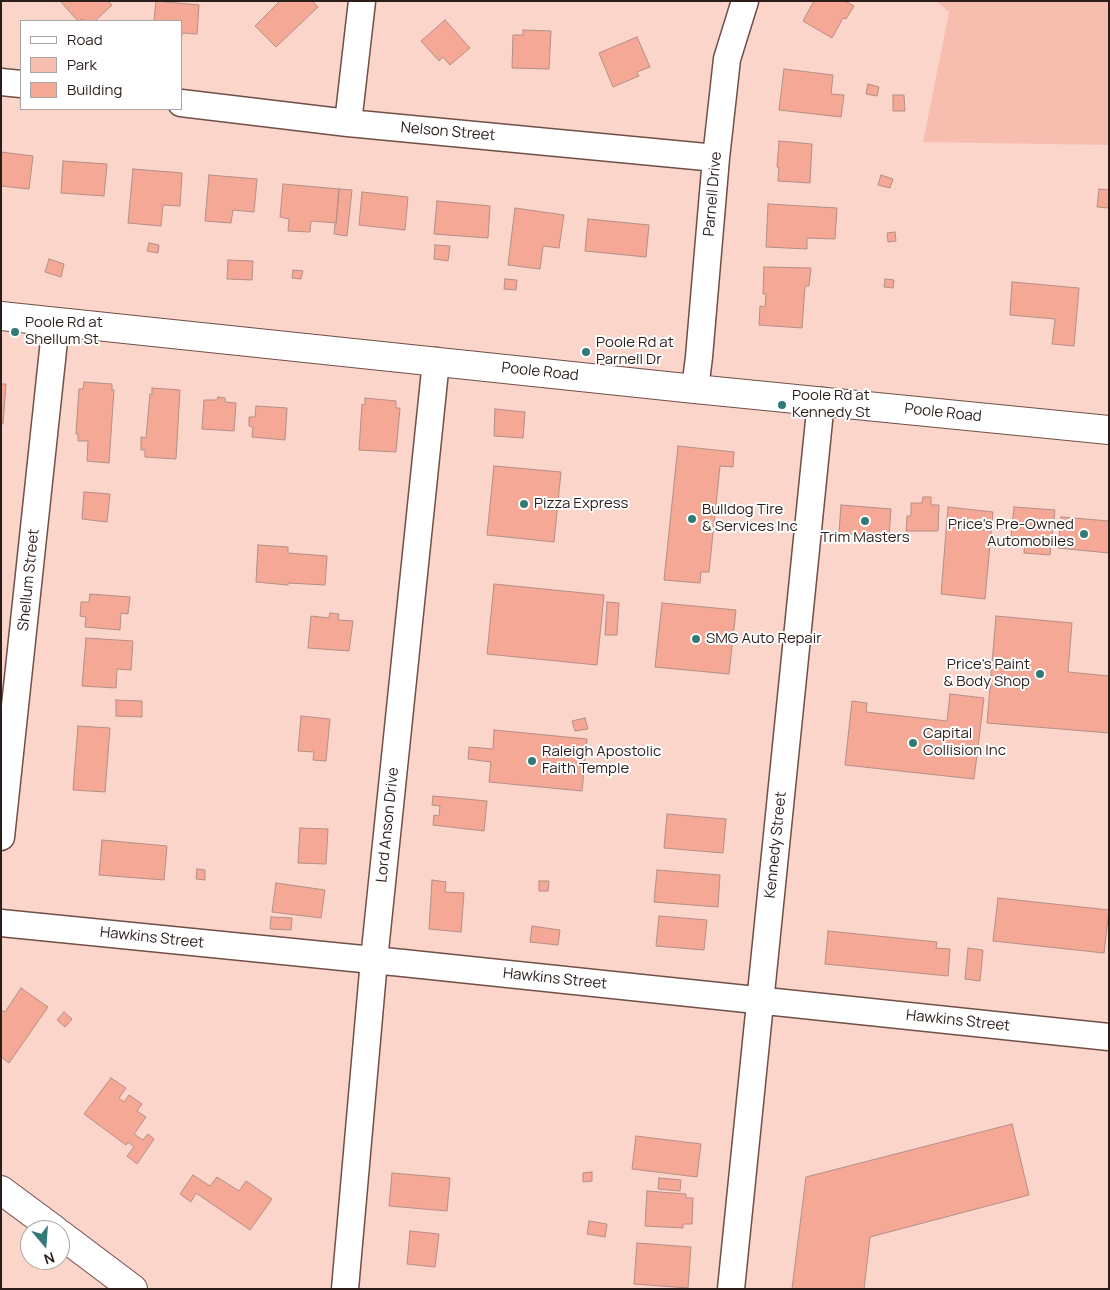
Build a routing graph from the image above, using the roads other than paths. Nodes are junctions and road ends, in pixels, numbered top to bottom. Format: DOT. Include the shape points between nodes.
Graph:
graph roads {
  1 [pos="362,1"];
  2 [pos="745,1"];
  3 [pos="1,82"];
  4 [pos="20,84"];
  5 [pos="182,103"];
  6 [pos="348,123"];
  7 [pos="716,158"];
  8 [pos="1,316"];
  9 [pos="56,322"];
  10 [pos="436,361"];
  11 [pos="695,388"];
  12 [pos="821,401"];
  13 [pos="1109,430"];
  14 [pos="1,838"];
  15 [pos="1,923"];
  16 [pos="374,960"];
  17 [pos="761,1001"];
  18 [pos="1109,1037"];
  19 [pos="1,1190"];
  20 [pos="42,1220"];
  21 [pos="70,1242"];
  22 [pos="133,1289"];
  23 [pos="345,1289"];
  24 [pos="731,1289"];
  1 -- 6 [label="street"];
  2 -- 7 [label="street, Parnell Drive" via="727,59"];
  3 -- 4 [label="street"];
  5 -- 6 [label="street, Nelson Street"];
  6 -- 7 [label="street, Nelson Street"];
  7 -- 11 [label="street, Parnell Drive"];
  8 -- 9 [label="main road, Poole Road"];
  9 -- 10 [label="main road, Poole Road"];
  9 -- 14 [label="street, Shellum Street"];
  10 -- 11 [label="main road, Poole Road"];
  10 -- 16 [label="street, Lord Anson Drive"];
  11 -- 12 [label="main road, Poole Road"];
  12 -- 13 [label="main road, Poole Road"];
  12 -- 17 [label="street, Kennedy Street"];
  15 -- 16 [label="street, Hawkins Street"];
  16 -- 17 [label="street, Hawkins Street"];
  16 -- 23 [label="street, Lord Anson Drive"];
  17 -- 18 [label="street, Hawkins Street"];
  17 -- 24 [label="street, Kennedy Street"];
  19 -- 20 [label="main road"];
  21 -- 22 [label="main road"];
}
